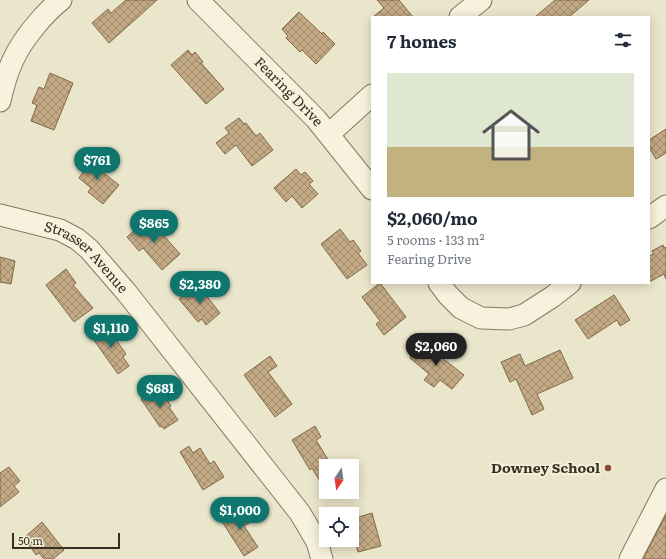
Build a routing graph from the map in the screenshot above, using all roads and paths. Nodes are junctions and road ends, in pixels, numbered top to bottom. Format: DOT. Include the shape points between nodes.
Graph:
graph roads {
  1 [pos="61,0"];
  2 [pos="198,0"];
  3 [pos="481,0"];
  4 [pos="461,16"];
  5 [pos="371,96"];
  6 [pos="0,101"];
  7 [pos="329,134"];
  8 [pos="371,188"];
  9 [pos="666,206"];
  10 [pos="0,215"];
  11 [pos="650,217"];
  12 [pos="440,284"];
  13 [pos="569,284"];
  14 [pos="666,489"];
  15 [pos="322,559"];
  16 [pos="630,559"];
  1 -- 6 [label="street" via="36,25 13,59"];
  2 -- 7 [label="street, Fearing Drive"];
  3 -- 4 [label="street"];
  5 -- 7 [label="street"];
  7 -- 8 [label="street, Fearing Drive"];
  9 -- 11 [label="street"];
  10 -- 15 [label="street, Strasser Avenue" via="60,230 89,250 132,299 300,513 317,542"];
  12 -- 13 [label="street" via="461,308 481,318 508,319 524,315"];
  14 -- 16 [label="street"];
}
